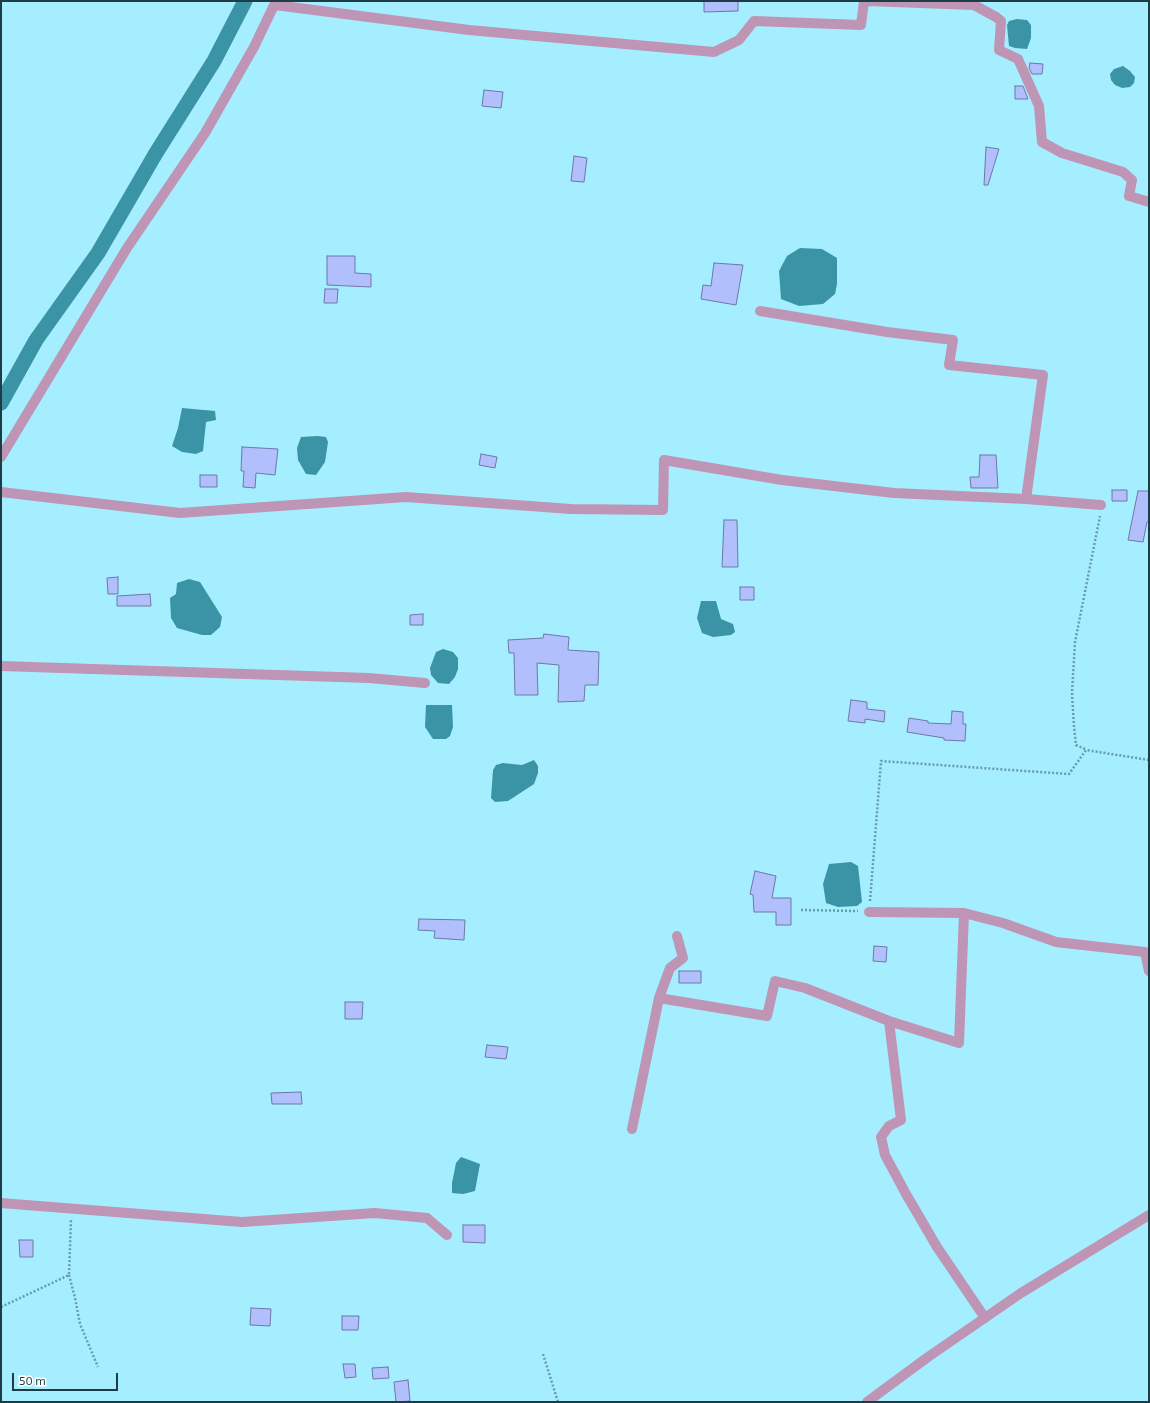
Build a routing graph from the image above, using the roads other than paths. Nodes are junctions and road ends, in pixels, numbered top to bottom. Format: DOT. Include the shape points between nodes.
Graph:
graph roads {
  1 [pos="865,1"];
  2 [pos="275,3"];
  3 [pos="1149,202"];
  4 [pos="760,311"];
  5 [pos="1,457"];
  6 [pos="1,492"];
  7 [pos="1026,499"];
  8 [pos="1101,506"];
  9 [pos="1,666"];
  10 [pos="425,683"];
  11 [pos="869,912"];
  12 [pos="964,913"];
  13 [pos="677,936"];
  14 [pos="1149,970"];
  15 [pos="659,998"];
  16 [pos="889,1021"];
  17 [pos="632,1129"];
  18 [pos="1,1203"];
  19 [pos="1149,1215"];
  20 [pos="447,1235"];
  21 [pos="985,1318"];
  22 [pos="867,1402"];
  1 -- 2 [label="street" via="860,25 754,21 739,40 714,52 469,30"];
  1 -- 3 [label="street" via="974,5 996,17 1001,21 999,50 1018,59 1039,106 1042,142 1062,153 1123,172 1132,180 1129,196"];
  2 -- 5 [label="street" via="254,47 204,133 127,248"];
  4 -- 7 [label="street" via="879,331 953,340 949,365 1043,374"];
  6 -- 7 [label="street" via="180,513 406,497 571,508 663,510 664,460 782,480 894,493"];
  7 -- 8 [label="street"];
  9 -- 10 [label="street" via="369,678"];
  11 -- 12 [label="street"];
  12 -- 14 [label="street" via="1003,923 1056,942 1145,952"];
  12 -- 16 [label="street" via="959,1043"];
  13 -- 15 [label="street" via="683,958 670,968"];
  15 -- 16 [label="street" via="767,1016 775,981 805,988"];
  15 -- 17 [label="street"];
  16 -- 21 [label="street" via="900,1120 889,1126 881,1136 885,1155 937,1247"];
  18 -- 20 [label="street" via="242,1222 375,1213 427,1218"];
  19 -- 21 [label="street" via="1021,1293"];
  21 -- 22 [label="street"];
}
